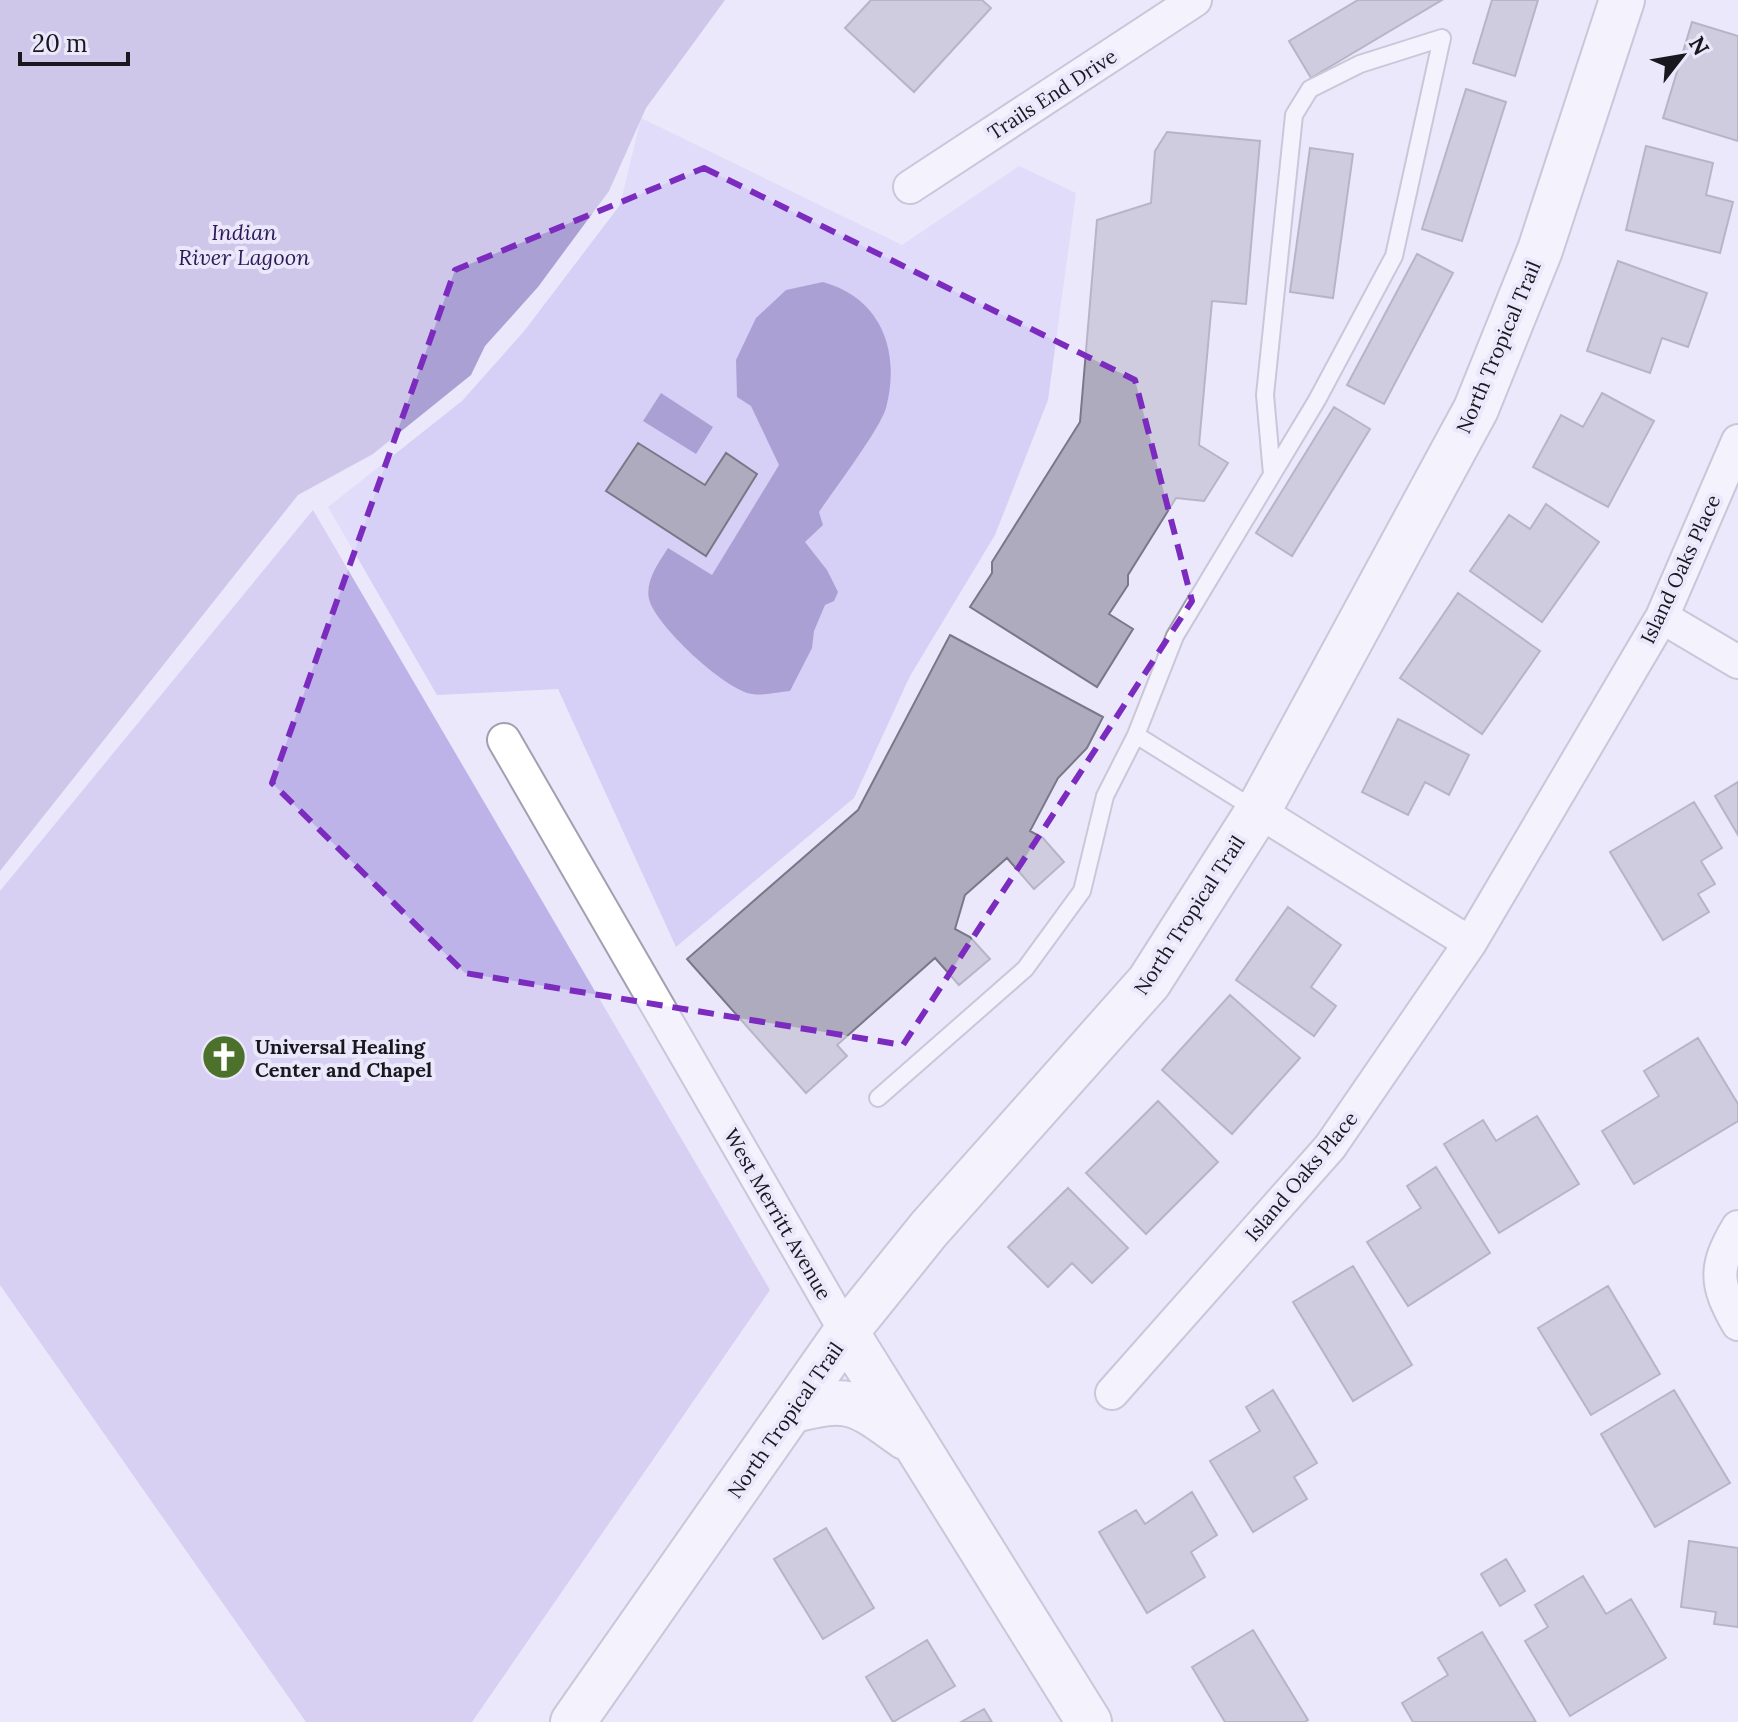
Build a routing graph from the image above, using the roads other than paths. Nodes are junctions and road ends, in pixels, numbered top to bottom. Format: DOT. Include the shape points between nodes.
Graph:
graph roads {
  1 [pos="1195,0"];
  2 [pos="1622,0"];
  3 [pos="910,187"];
  4 [pos="1738,441"];
  5 [pos="1272,474"];
  6 [pos="1662,617"];
  7 [pos="1738,662"];
  8 [pos="1136,735"];
  9 [pos="504,740"];
  10 [pos="1258,811"];
  11 [pos="1470,943"];
  12 [pos="878,1098"];
  13 [pos="1738,1227"];
  14 [pos="1738,1324"];
  15 [pos="846,1332"];
  16 [pos="1112,1393"];
  17 [pos="791,1411"];
  18 [pos="916,1444"];
  19 [pos="573,1722"];
  20 [pos="1089,1722"];
  1 -- 3 [label="street, Trails End Drive"];
  2 -- 10 [label="street, North Tropical Trail" via="1540,250 1476,409"];
  4 -- 6 [label="street, Island Oaks Place"];
  5 -- 5 [label="lane" via="1394,256 1442,38 1360,64 1310,89 1294,115 1265,395"];
  5 -- 8 [label="lane" via="1175,636"];
  6 -- 7 [label="street"];
  6 -- 11 [label="street, Island Oaks Place"];
  8 -- 10 [label="lane"];
  8 -- 12 [label="lane" via="1105,796 1082,891 1025,969"];
  9 -- 15 [label="street, West Merritt Avenue"];
  10 -- 11 [label="street"];
  10 -- 15 [label="street, North Tropical Trail" via="1149,982 929,1229"];
  11 -- 16 [label="street, Island Oaks Place" via="1330,1147"];
  13 -- 14 [label="street" via="1718,1277"];
  15 -- 17 [label="street, North Tropical Trail"];
  15 -- 18 [label="street, West Merritt Avenue"];
  17 -- 18 [label="street" via="847,1401"];
  17 -- 19 [label="street, North Tropical Trail"];
  18 -- 20 [label="street, West Merritt Avenue"];
}
